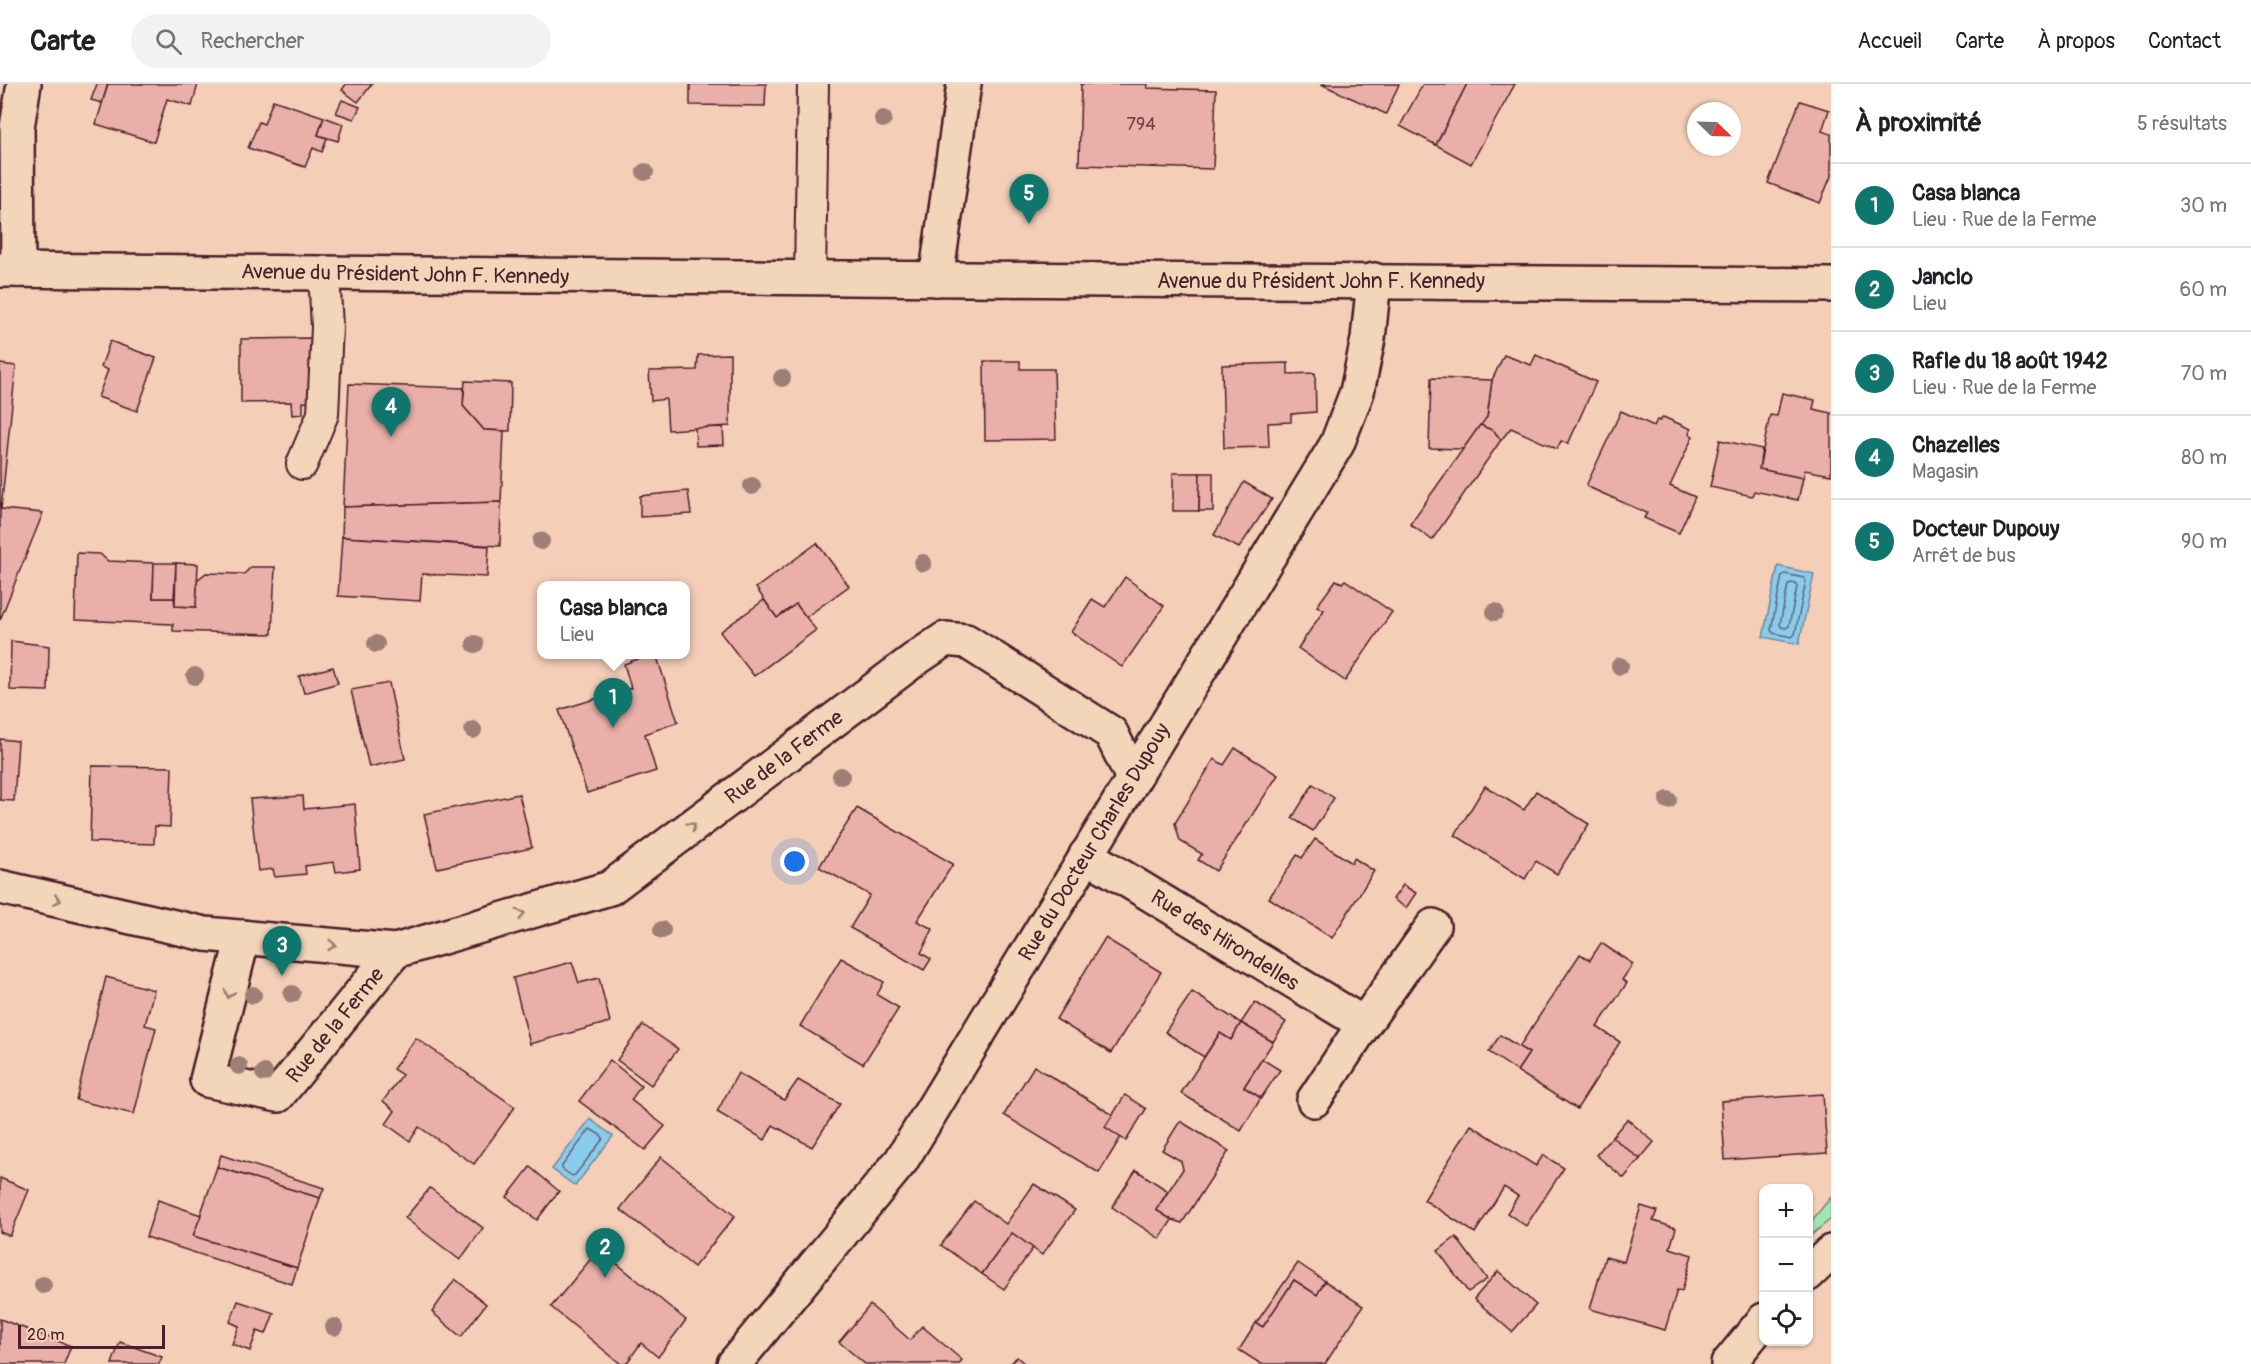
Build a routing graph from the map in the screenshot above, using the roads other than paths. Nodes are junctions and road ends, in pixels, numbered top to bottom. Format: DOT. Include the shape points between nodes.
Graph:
graph roads {
  1 [pos="24,84"];
  2 [pos="813,84"];
  3 [pos="964,84"];
  4 [pos="9,270"];
  5 [pos="324,273"];
  6 [pos="810,278"];
  7 [pos="936,279"];
  8 [pos="1374,280"];
  9 [pos="1831,285"];
  10 [pos="302,464"];
  11 [pos="1133,778"];
  12 [pos="1086,855"];
  13 [pos="0,887"];
  14 [pos="1433,926"];
  15 [pos="243,937"];
  16 [pos="395,951"];
  17 [pos="1364,1024"];
  18 [pos="1314,1100"];
  19 [pos="1831,1252"];
  20 [pos="1813,1270"];
  21 [pos="1759,1326"];
  22 [pos="734,1364"];
  23 [pos="1728,1364"];
  1 -- 4 [label="street" via="17,127"];
  2 -- 6 [label="lane"];
  3 -- 7 [label="street"];
  4 -- 5 [label="street, Avenue du Président John F. Kennedy"];
  5 -- 6 [label="street, Avenue du Président John F. Kennedy"];
  5 -- 10 [label="lane" via="327,327 323,414"];
  6 -- 7 [label="street, Avenue du Président John F. Kennedy"];
  7 -- 8 [label="street, Avenue du Président John F. Kennedy"];
  8 -- 9 [label="street, Avenue du Président John F. Kennedy"];
  8 -- 11 [label="street, Rue du Docteur Charles Dupouy" via="1357,392 1337,444"];
  11 -- 12 [label="street, Rue du Docteur Charles Dupouy"];
  16 -- 11 [label="street, Rue de la Ferme, one-way" via="610,888 945,639 966,641 1111,733"];
  12 -- 17 [label="street, Rue des Hirondelles"];
  12 -- 22 [label="street, Rue du Docteur Charles Dupouy" via="901,1161"];
  13 -- 15 [label="street, Rue de la Ferme, one-way" via="205,934"];
  14 -- 17 [label="street"];
  15 -- 16 [label="street, Rue de la Ferme, one-way"];
  15 -- 16 [label="street, Rue de la Ferme, one-way" via="207,1080 278,1095"];
  17 -- 18 [label="street"];
  19 -- 20 [label="street"];
  21 -- 23 [label="street"];
}
